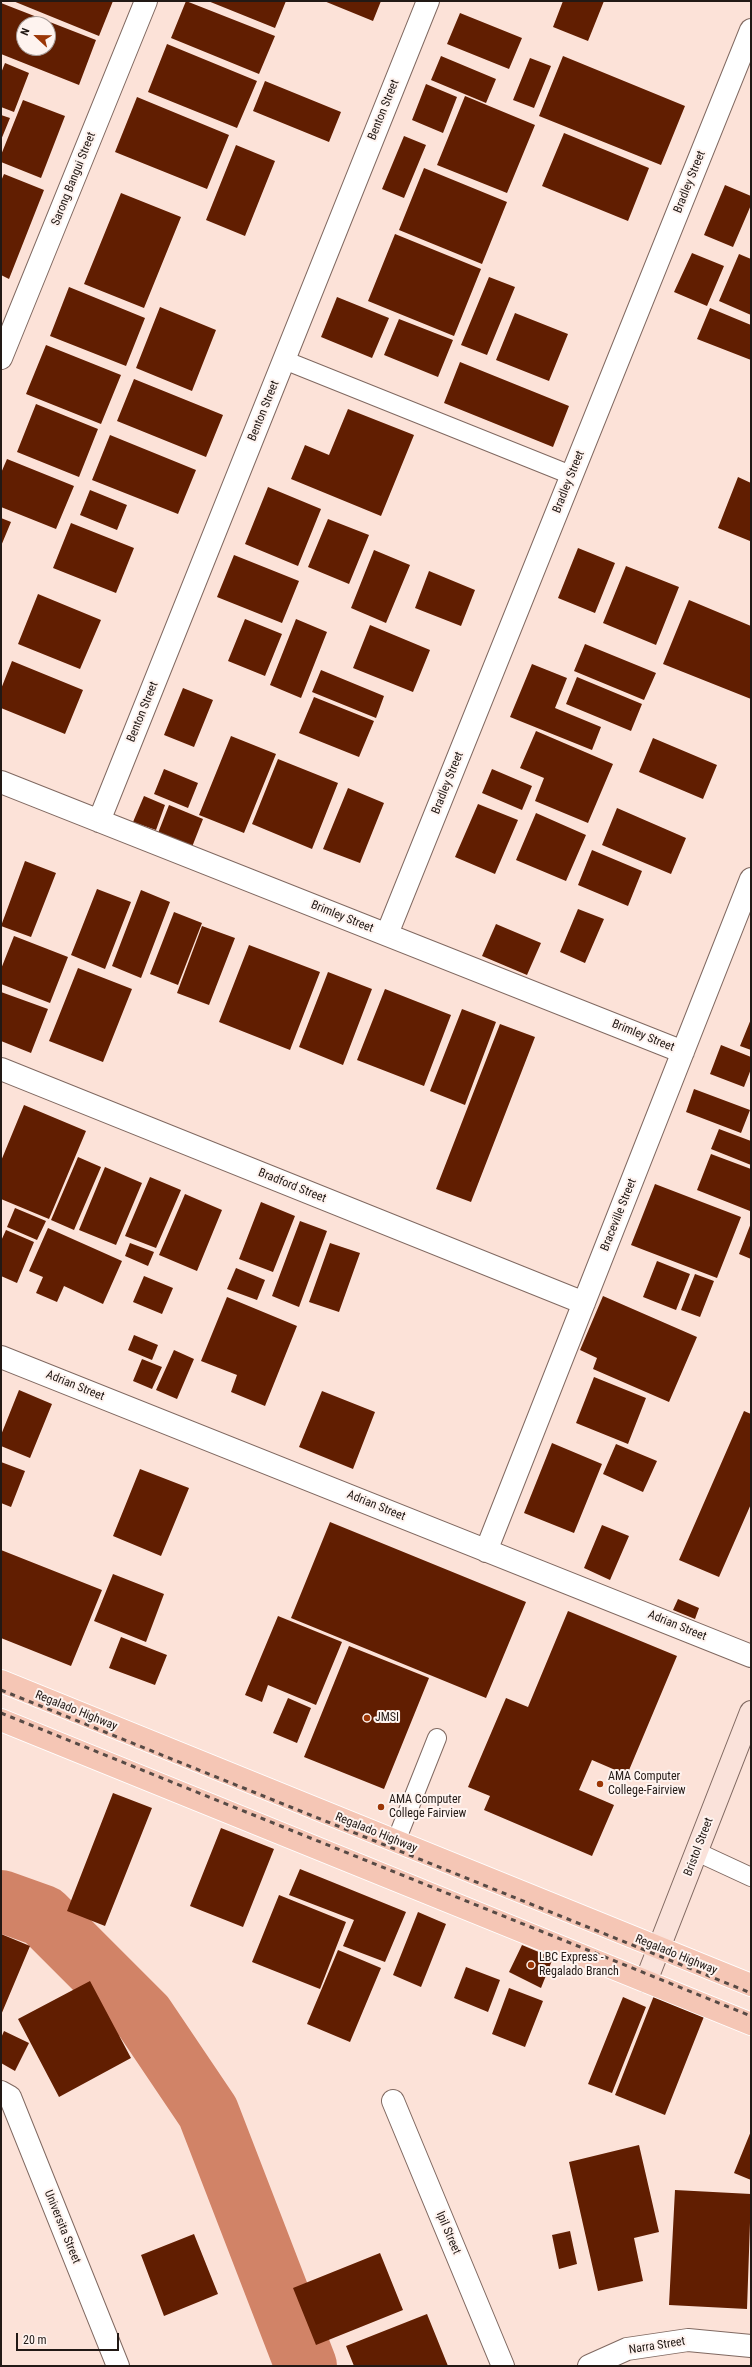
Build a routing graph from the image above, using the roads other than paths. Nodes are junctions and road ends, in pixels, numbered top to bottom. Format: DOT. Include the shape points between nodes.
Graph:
graph roads {
  1 [pos="146,1"];
  2 [pos="428,1"];
  3 [pos="751,30"];
  4 [pos="1,358"];
  5 [pos="284,360"];
  6 [pos="571,475"];
  7 [pos="1,782"];
  8 [pos="99,821"];
  9 [pos="751,879"];
  10 [pos="386,934"];
  11 [pos="683,1052"];
  12 [pos="1,1069"];
  13 [pos="584,1303"];
  14 [pos="1,1357"];
  15 [pos="486,1550"];
  16 [pos="751,1656"];
  17 [pos="1,1680"];
  18 [pos="751,1712"];
  19 [pos="1,1720"];
  20 [pos="437,1738"];
  21 [pos="396,1841"];
  22 [pos="696,1852"];
  23 [pos="751,1877"];
  24 [pos="659,1948"];
  25 [pos="646,1981"];
  26 [pos="751,1985"];
  27 [pos="751,2024"];
  28 [pos="1,2092"];
  29 [pos="393,2101"];
  30 [pos="751,2346"];
  31 [pos="118,2366"];
  32 [pos="503,2366"];
  33 [pos="589,2366"];
  1 -- 4 [label="street, Sarong Bangui Street"];
  2 -- 5 [label="street, Benton Street"];
  3 -- 6 [label="street, Bradley Street"];
  5 -- 6 [label="lane"];
  5 -- 8 [label="street, Benton Street"];
  6 -- 10 [label="street, Bradley Street"];
  7 -- 8 [label="street, Brimley Street"];
  8 -- 10 [label="street, Brimley Street"];
  9 -- 11 [label="street, Braceville Street"];
  10 -- 11 [label="street, Brimley Street"];
  11 -- 13 [label="street, Braceville Street"];
  12 -- 13 [label="street, Bradford Street"];
  13 -- 15 [label="street, Braceville Street"];
  14 -- 15 [label="street, Adrian Street"];
  15 -- 16 [label="street, Adrian Street"];
  17 -- 21 [label="main road, Regalado Highway"];
  18 -- 22 [label="street, Bristol Street"];
  19 -- 25 [label="main road"];
  20 -- 21 [label="lane"];
  21 -- 24 [label="main road, Regalado Highway"];
  22 -- 23 [label="lane"];
  22 -- 24 [label="street, Bristol Street"];
  24 -- 25 [label="street, Bristol Street"];
  24 -- 26 [label="main road, Regalado Highway"];
  25 -- 27 [label="main road"];
  28 -- 31 [label="street, Universita Street" via="10,2097"];
  29 -- 32 [label="street, Ipil Street"];
  30 -- 33 [label="street, Narra Street" via="688,2340 627,2349"];
}
